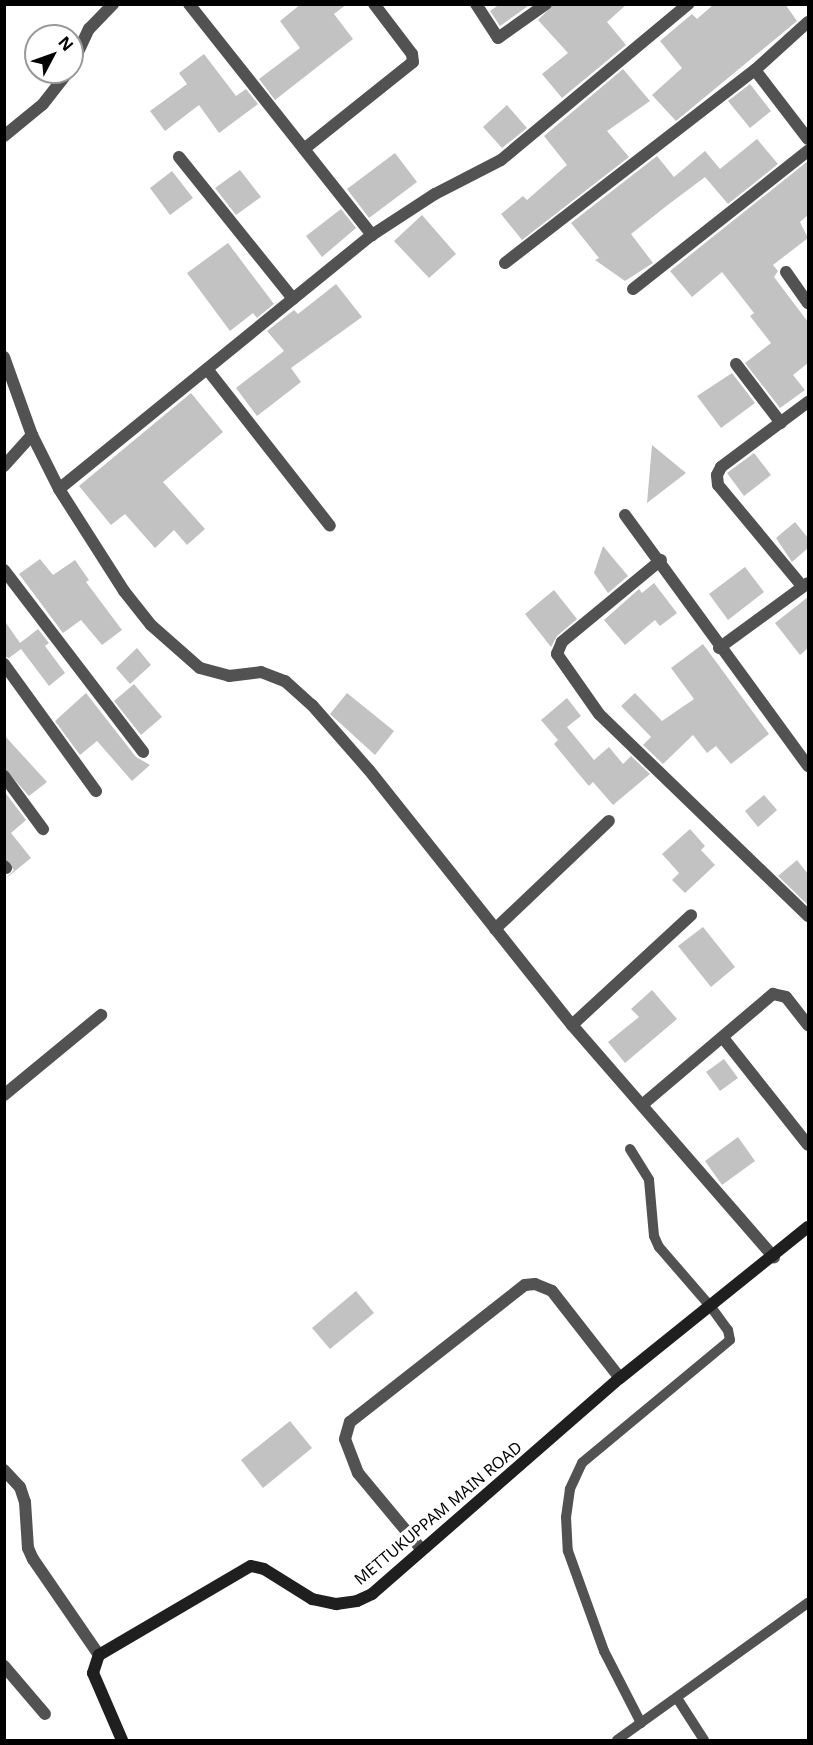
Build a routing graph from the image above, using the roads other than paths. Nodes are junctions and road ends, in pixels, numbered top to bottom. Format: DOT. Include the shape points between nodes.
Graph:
graph roads {
  1 [pos="113,4"];
  2 [pos="189,4"];
  3 [pos="374,4"];
  4 [pos="476,4"];
  5 [pos="546,4"];
  6 [pos="688,4"];
  7 [pos="808,22"];
  8 [pos="84,40"];
  9 [pos="755,70"];
  10 [pos="59,84"];
  11 [pos="4,136"];
  12 [pos="808,139"];
  13 [pos="304,149"];
  14 [pos="808,151"];
  15 [pos="179,157"];
  16 [pos="372,235"];
  17 [pos="505,263"];
  18 [pos="786,272"];
  19 [pos="633,289"];
  20 [pos="293,299"];
  21 [pos="808,303"];
  22 [pos="4,357"];
  23 [pos="736,364"];
  24 [pos="207,369"];
  25 [pos="808,402"];
  26 [pos="781,423"];
  27 [pos="32,435"];
  28 [pos="4,466"];
  29 [pos="59,489"];
  30 [pos="625,515"];
  31 [pos="330,526"];
  32 [pos="661,560"];
  33 [pos="4,570"];
  34 [pos="805,585"];
  35 [pos="719,648"];
  36 [pos="4,664"];
  37 [pos="143,752"];
  38 [pos="808,766"];
  39 [pos="4,776"];
  40 [pos="96,790"];
  41 [pos="609,821"];
  42 [pos="44,829"];
  43 [pos="691,915"];
  44 [pos="808,916"];
  45 [pos="495,929"];
  46 [pos="101,1015"];
  47 [pos="572,1025"];
  48 [pos="808,1025"];
  49 [pos="724,1039"];
  50 [pos="4,1095"];
  51 [pos="642,1105"];
  52 [pos="808,1145"];
  53 [pos="630,1149"];
  54 [pos="808,1227"];
  55 [pos="774,1257"];
  56 [pos="711,1307"];
  57 [pos="620,1378"];
  58 [pos="6,1475"];
  59 [pos="422,1550"];
  60 [pos="808,1603"];
  61 [pos="99,1655"];
  62 [pos="4,1666"];
  63 [pos="677,1698"];
  64 [pos="45,1714"];
  65 [pos="641,1723"];
  66 [pos="122,1740"];
  67 [pos="617,1740"];
  68 [pos="704,1740"];
  1 -- 8 [label="street"];
  2 -- 13 [label="street"];
  3 -- 13 [label="street" via="412,54 413,62"];
  4 -- 5 [label="street" via="498,38"];
  6 -- 16 [label="street" via="501,160 435,194"];
  7 -- 9 [label="street"];
  9 -- 12 [label="street"];
  9 -- 17 [label="street"];
  10 -- 11 [label="street" via="43,104"];
  13 -- 16 [label="street"];
  14 -- 19 [label="street"];
  15 -- 20 [label="street"];
  16 -- 20 [label="street"];
  18 -- 21 [label="street"];
  20 -- 24 [label="street"];
  22 -- 27 [label="street"];
  23 -- 26 [label="street"];
  24 -- 29 [label="street"];
  24 -- 31 [label="street"];
  25 -- 26 [label="street"];
  26 -- 34 [label="street" via="721,467 718,485"];
  27 -- 28 [label="street"];
  27 -- 29 [label="street"];
  29 -- 45 [label="street" via="124,591 177,652 200,668 229,676 261,672 285,681 369,770"];
  30 -- 32 [label="street"];
  32 -- 35 [label="street"];
  32 -- 44 [label="street" via="562,642 557,654 599,714"];
  33 -- 37 [label="street"];
  34 -- 35 [label="street"];
  35 -- 38 [label="street"];
  36 -- 40 [label="street"];
  39 -- 42 [label="street"];
  41 -- 45 [label="street"];
  43 -- 47 [label="street"];
  45 -- 47 [label="street"];
  46 -- 50 [label="street"];
  47 -- 51 [label="street"];
  48 -- 49 [label="street" via="786,997 777,993"];
  49 -- 51 [label="street"];
  49 -- 52 [label="street"];
  51 -- 55 [label="street"];
  53 -- 56 [label="lane" via="649,1180 654,1236 659,1247"];
  54 -- 55 [label="main road, METTUKUPPAM MAIN ROAD"];
  55 -- 56 [label="main road, METTUKUPPAM MAIN ROAD"];
  56 -- 57 [label="main road, METTUKUPPAM MAIN ROAD"];
  56 -- 65 [label="lane" via="728,1330 730,1340 582,1463 570,1489 566,1517 568,1551 604,1651"];
  57 -- 59 [label="main road, METTUKUPPAM MAIN ROAD"];
  57 -- 59 [label="street" via="552,1291 535,1284 525,1285 350,1422 345,1439 358,1473"];
  58 -- 61 [label="street" via="25,1502 28,1548 33,1559"];
  59 -- 61 [label="main road, METTUKUPPAM MAIN ROAD" via="372,1594 336,1604 312,1599 264,1569 251,1566"];
  60 -- 63 [label="lane"];
  61 -- 66 [label="main road" via="93,1673"];
  62 -- 64 [label="street"];
  63 -- 65 [label="lane"];
  63 -- 68 [label="lane"];
  65 -- 67 [label="lane"];
}
